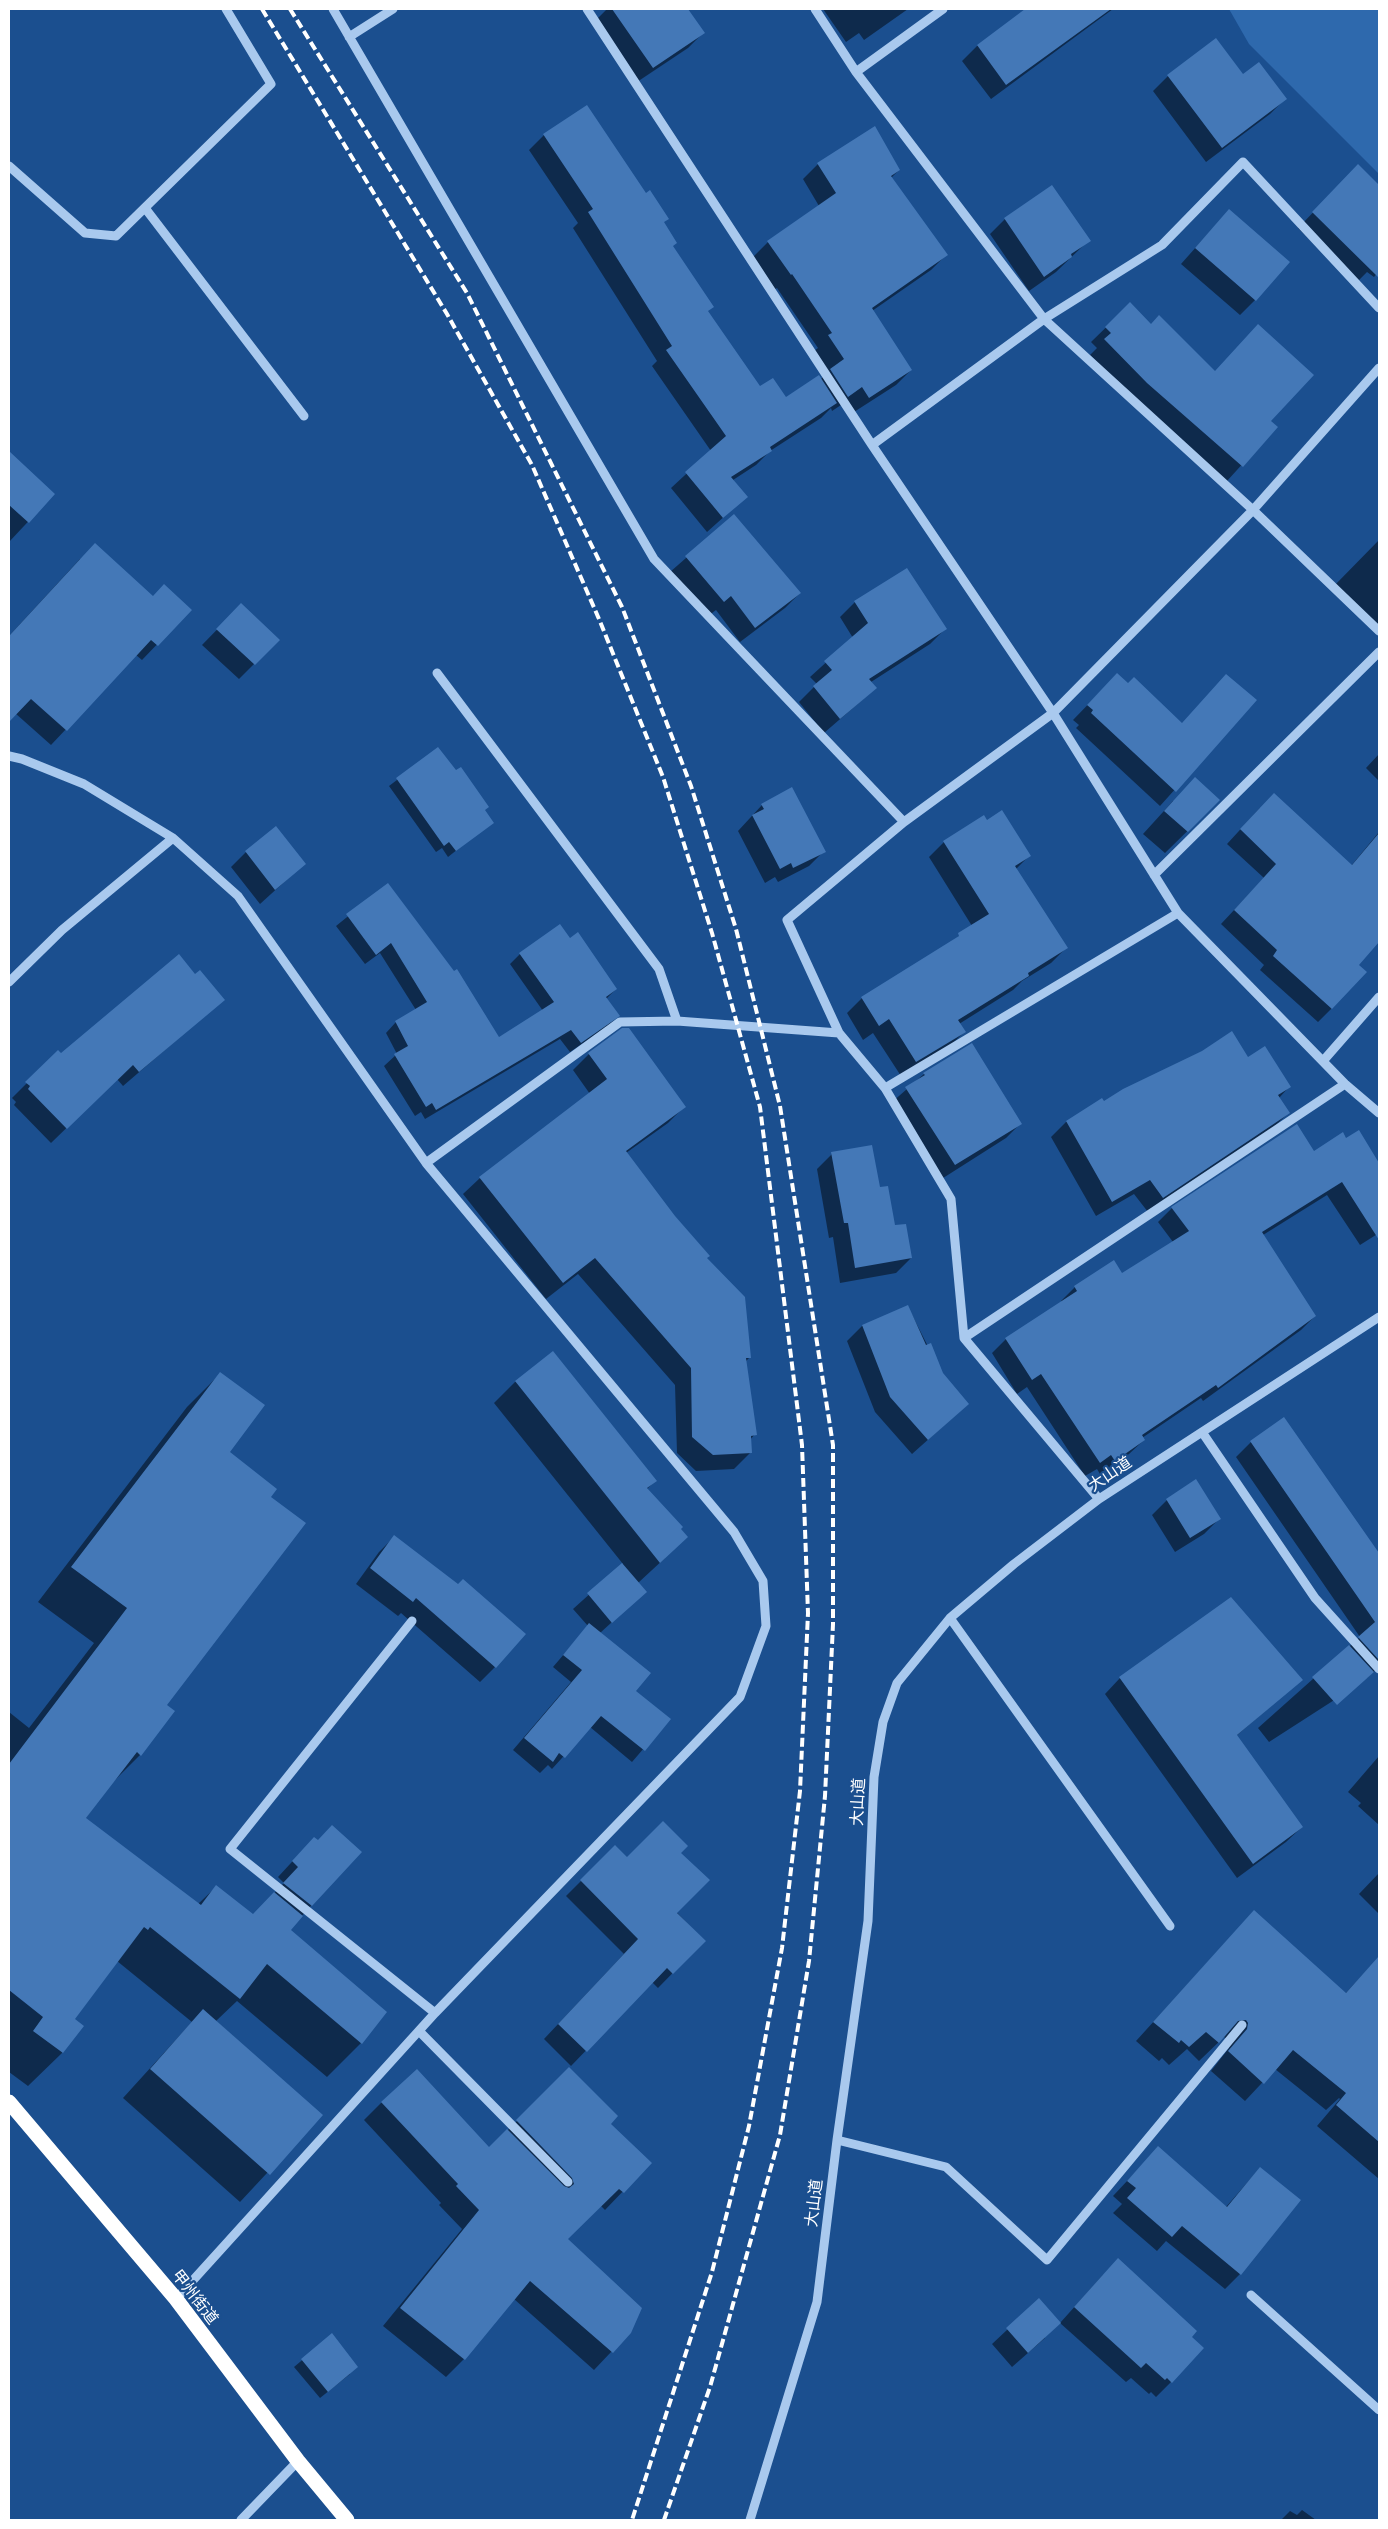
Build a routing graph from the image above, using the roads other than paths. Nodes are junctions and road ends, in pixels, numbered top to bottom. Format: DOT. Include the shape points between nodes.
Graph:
graph roads {
  1 [pos="226,9"];
  2 [pos="333,9"];
  3 [pos="393,9"];
  4 [pos="587,9"];
  5 [pos="815,9"];
  6 [pos="943,9"];
  7 [pos="349,36"];
  8 [pos="856,72"];
  9 [pos="9,166"];
  10 [pos="145,208"];
  11 [pos="1379,308"];
  12 [pos="1044,319"];
  13 [pos="1379,368"];
  14 [pos="304,416"];
  15 [pos="872,445"];
  16 [pos="1253,510"];
  17 [pos="1379,631"];
  18 [pos="1379,652"];
  19 [pos="437,673"];
  20 [pos="1054,713"];
  21 [pos="9,756"];
  22 [pos="904,822"];
  23 [pos="173,838"];
  24 [pos="1154,875"];
  25 [pos="1178,913"];
  26 [pos="9,982"];
  27 [pos="1379,997"];
  28 [pos="677,1022"];
  29 [pos="839,1033"];
  30 [pos="1323,1061"];
  31 [pos="1345,1084"];
  32 [pos="885,1088"];
  33 [pos="1379,1113"];
  34 [pos="426,1164"];
  35 [pos="1379,1317"];
  36 [pos="964,1338"];
  37 [pos="1202,1432"];
  38 [pos="1098,1499"];
  39 [pos="950,1618"];
  40 [pos="412,1621"];
  41 [pos="1379,1669"];
  42 [pos="1170,1926"];
  43 [pos="435,2013"];
  44 [pos="1242,2025"];
  45 [pos="419,2031"];
  46 [pos="9,2102"];
  47 [pos="837,2140"];
  48 [pos="568,2182"];
  49 [pos="1251,2295"];
  50 [pos="176,2300"];
  51 [pos="1379,2410"];
  52 [pos="298,2461"];
  53 [pos="242,2520"];
  54 [pos="347,2520"];
  55 [pos="750,2520"];
  1 -- 10 [label="street" via="271,84"];
  2 -- 7 [label="street"];
  3 -- 7 [label="street"];
  4 -- 15 [label="street"];
  5 -- 8 [label="street"];
  6 -- 8 [label="street"];
  7 -- 22 [label="street" via="654,559"];
  8 -- 12 [label="street"];
  9 -- 10 [label="street" via="85,233 116,236"];
  10 -- 14 [label="street"];
  11 -- 12 [label="street" via="1243,162 1162,245"];
  12 -- 15 [label="street"];
  12 -- 16 [label="street"];
  13 -- 16 [label="street"];
  15 -- 20 [label="street"];
  16 -- 17 [label="street"];
  16 -- 20 [label="street"];
  18 -- 24 [label="street"];
  19 -- 28 [label="street" via="659,969"];
  20 -- 22 [label="street"];
  20 -- 24 [label="street"];
  21 -- 23 [label="street" via="84,784"];
  22 -- 29 [label="street" via="787,920"];
  23 -- 26 [label="street" via="62,930"];
  23 -- 34 [label="street" via="238,896"];
  24 -- 25 [label="street"];
  25 -- 30 [label="street"];
  25 -- 32 [label="street"];
  27 -- 30 [label="street"];
  28 -- 29 [label="street"];
  28 -- 34 [label="street" via="620,1022"];
  29 -- 32 [label="street"];
  30 -- 31 [label="street"];
  31 -- 33 [label="street"];
  31 -- 36 [label="street"];
  32 -- 36 [label="street" via="951,1199"];
  34 -- 43 [label="street" via="734,1532 762,1581 766,1626 740,1697"];
  35 -- 37 [label="street, 大山道"];
  36 -- 38 [label="street"];
  37 -- 38 [label="street, 大山道"];
  37 -- 41 [label="street" via="1315,1598"];
  38 -- 39 [label="street, 大山道"];
  39 -- 42 [label="street"];
  39 -- 47 [label="street, 大山道" via="897,1683 884,1722 874,1777 868,1921"];
  40 -- 43 [label="street" via="230,1849"];
  43 -- 45 [label="street"];
  44 -- 47 [label="street" via="1047,2260 946,2167"];
  45 -- 48 [label="street"];
  45 -- 50 [label="street"];
  46 -- 50 [label="highway, 甲州街道"];
  47 -- 55 [label="street, 大山道" via="818,2302"];
  49 -- 51 [label="street"];
  50 -- 52 [label="highway, 甲州街道"];
  52 -- 53 [label="street"];
  52 -- 54 [label="highway, 甲州街道"];
}
